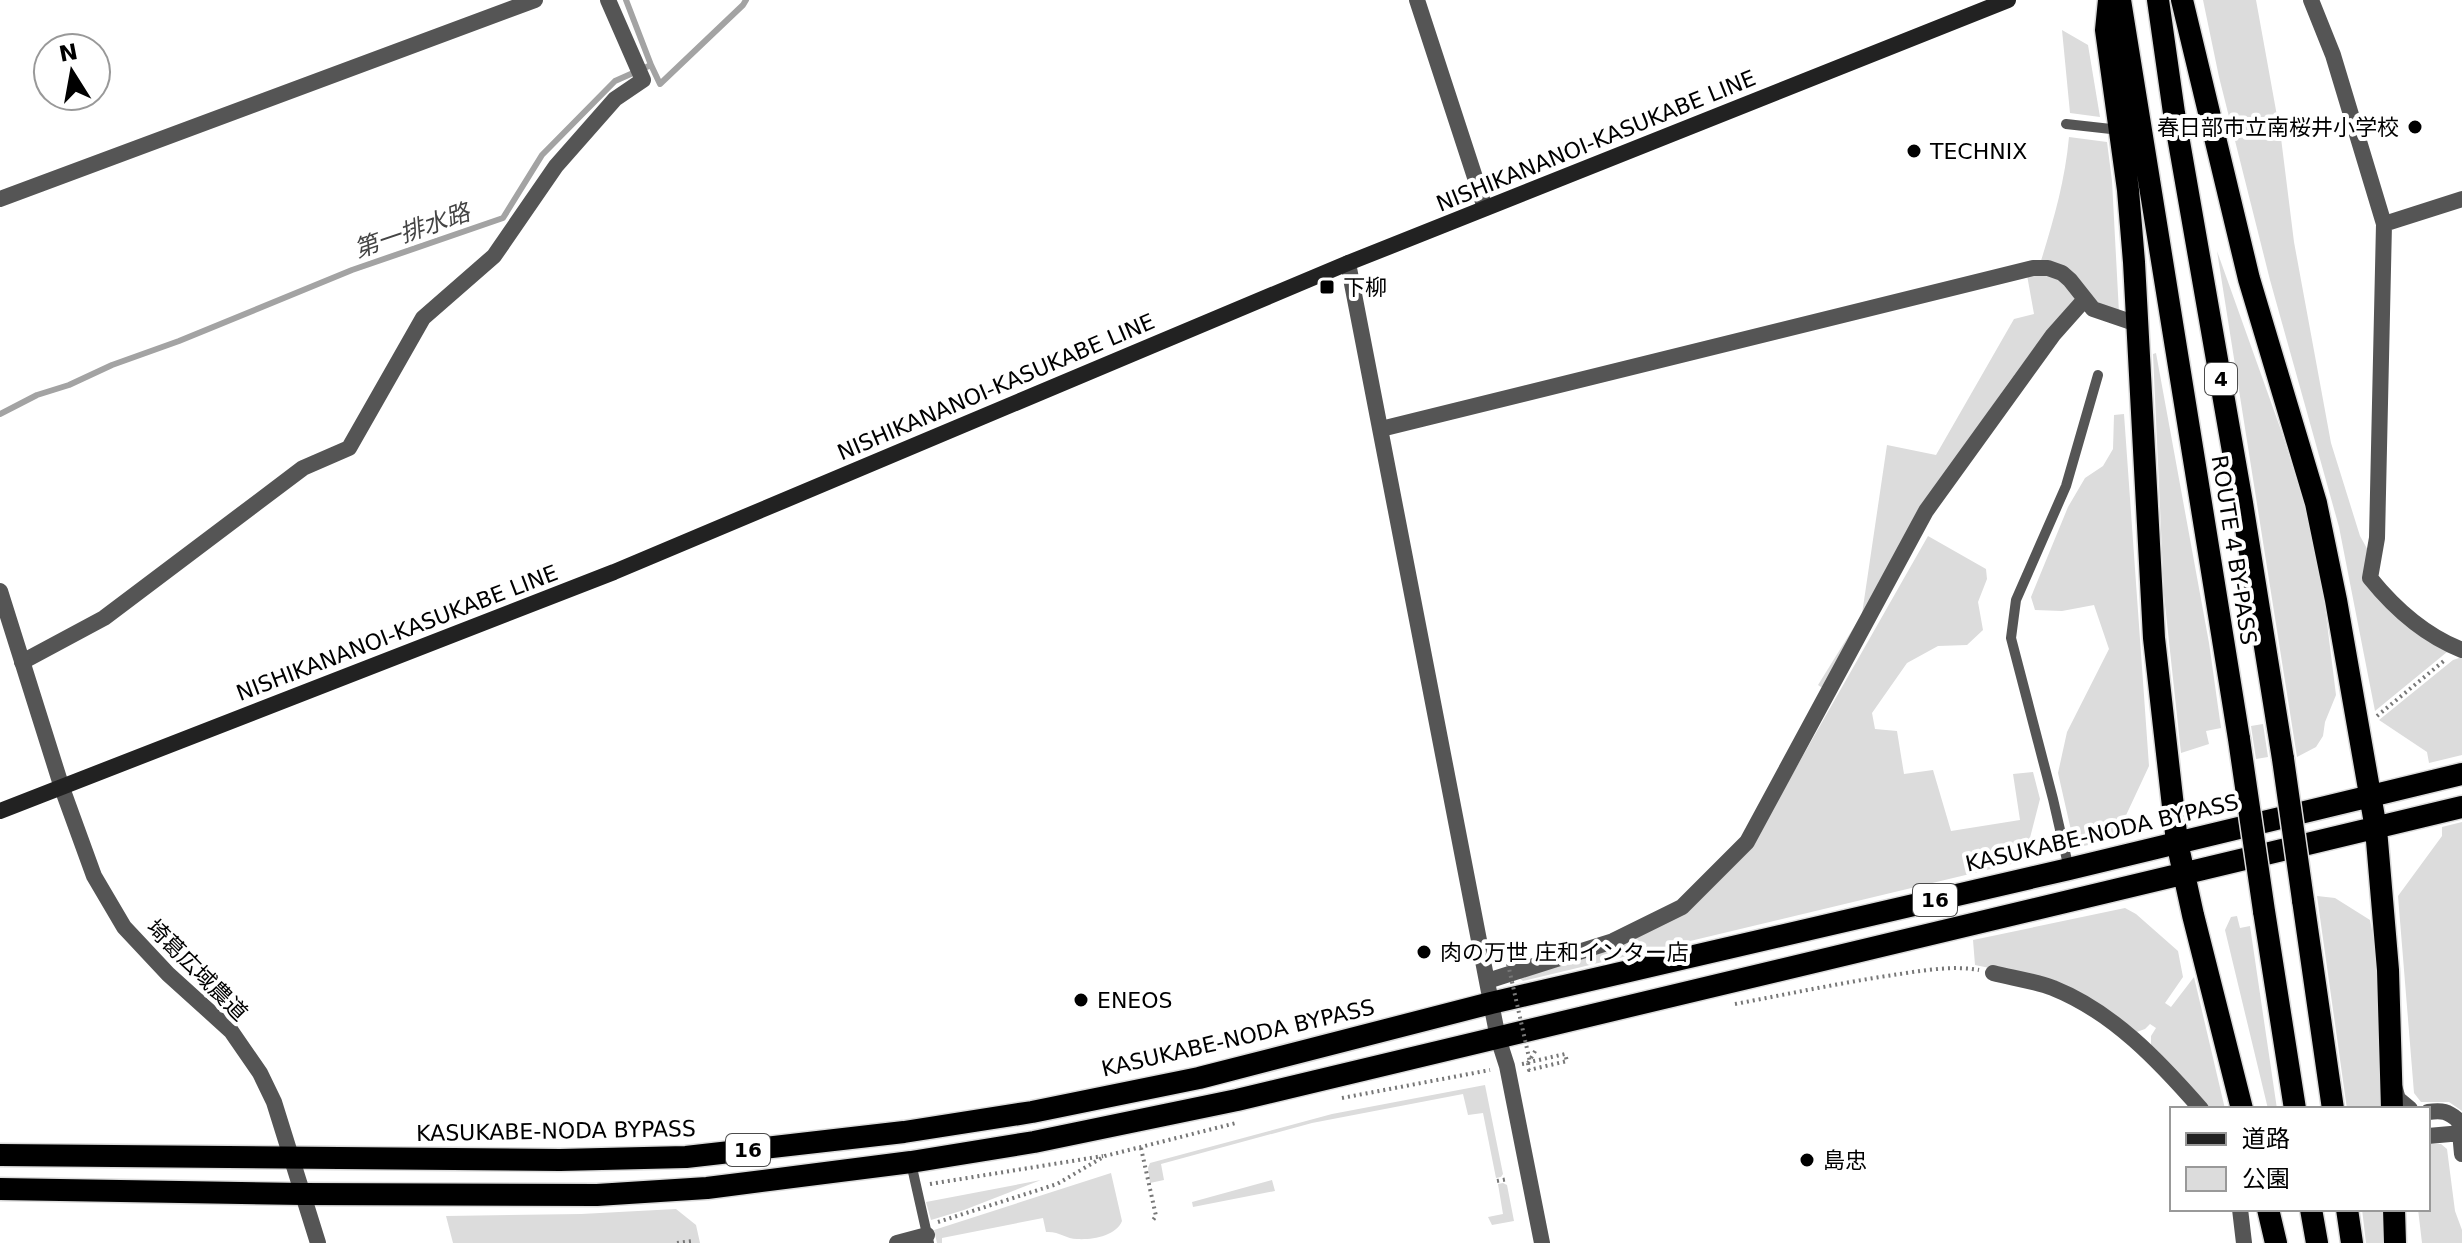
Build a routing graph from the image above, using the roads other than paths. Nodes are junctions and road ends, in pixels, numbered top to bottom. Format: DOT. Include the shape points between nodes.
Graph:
graph roads {
  1 [pos="535,0"];
  2 [pos="608,0"];
  3 [pos="1417,0"];
  4 [pos="2008,0"];
  5 [pos="2109,0"];
  6 [pos="2120,0"];
  7 [pos="2158,0"];
  8 [pos="2182,0"];
  9 [pos="2311,0"];
  10 [pos="2066,124"];
  11 [pos="2120,130"];
  12 [pos="0,199"];
  13 [pos="2462,199"];
  14 [pos="1485,208"];
  15 [pos="2384,224"];
  16 [pos="1348,263"];
  17 [pos="2085,299"];
  18 [pos="2137,324"];
  19 [pos="2098,375"];
  20 [pos="1381,429"];
  21 [pos="0,591"];
  22 [pos="4,617"];
  23 [pos="2460,649"];
  24 [pos="22,662"];
  25 [pos="2462,774"];
  26 [pos="62,788"];
  27 [pos="2371,796"];
  28 [pos="2462,807"];
  29 [pos="0,811"];
  30 [pos="2376,829"];
  31 [pos="2177,842"];
  32 [pos="2069,869"];
  33 [pos="2184,874"];
  34 [pos="1993,973"];
  35 [pos="1489,992"];
  36 [pos="1498,1038"];
  37 [pos="2392,1081"];
  38 [pos="2199,1107"];
  39 [pos="2242,1107"];
  40 [pos="2295,1107"];
  41 [pos="2333,1107"];
  42 [pos="2392,1107"];
  43 [pos="2408,1107"];
  44 [pos="2430,1112"];
  45 [pos="2461,1133"];
  46 [pos="2430,1136"];
  47 [pos="2462,1154"];
  48 [pos="0,1155"];
  49 [pos="291,1158"];
  50 [pos="911,1162"];
  51 [pos="0,1189"];
  52 [pos="302,1194"];
  53 [pos="2240,1211"];
  54 [pos="2268,1211"];
  55 [pos="2311,1211"];
  56 [pos="2347,1211"];
  57 [pos="2394,1211"];
  58 [pos="927,1235"];
  59 [pos="318,1243"];
  60 [pos="897,1243"];
  61 [pos="1542,1243"];
  62 [pos="2244,1243"];
  63 [pos="2276,1243"];
  64 [pos="2317,1243"];
  65 [pos="2352,1243"];
  66 [pos="2395,1243"];
  1 -- 12 [label="street"];
  2 -- 24 [label="street" via="643,80 615,99 556,166 494,256 423,318 349,448 303,468 104,618"];
  3 -- 14 [label="street"];
  4 -- 14 [label="main road, NISHIKANANOI-KASUKABE LINE"];
  5 -- 11 [label="highway" via="2106,30"];
  6 -- 40 [label="highway, ROUTE 4 BY-PASS / 4, bridge"];
  7 -- 41 [label="highway, ROUTE 4 BY-PASS / 4, bridge" via="2283,759"];
  8 -- 27 [label="highway" via="2249,279 2316,503"];
  9 -- 15 [label="street"];
  10 -- 11 [label="lane"];
  11 -- 18 [label="highway"];
  13 -- 15 [label="street"];
  14 -- 16 [label="main road, NISHIKANANOI-KASUKABE LINE"];
  15 -- 23 [label="street" via="2377,538 2370,578 2418,627"];
  16 -- 20 [label="street"];
  16 -- 26 [label="main road, NISHIKANANOI-KASUKABE LINE" via="614,572"];
  17 -- 18 [label="street" via="2093,309"];
  17 -- 20 [label="street" via="2062,273 2033,268"];
  17 -- 35 [label="street" via="1926,511 1747,842 1682,907"];
  18 -- 31 [label="highway" via="2154,638"];
  19 -- 32 [label="lane" via="2066,486 2016,600 2011,638"];
  20 -- 35 [label="street"];
  21 -- 22 [label="street, 埼葛広域農道"];
  22 -- 24 [label="street, 埼葛広域農道"];
  24 -- 26 [label="street, 埼葛広域農道"];
  25 -- 27 [label="highway, KASUKABE-NODA BYPASS / 16"];
  26 -- 29 [label="main road, NISHIKANANOI-KASUKABE LINE"];
  26 -- 49 [label="street, 埼葛広域農道" via="109,903 143,950 231,1031 274,1102"];
  27 -- 30 [label="highway"];
  27 -- 31 [label="highway, KASUKABE-NODA BYPASS / 16"];
  28 -- 30 [label="highway, 16"];
  30 -- 33 [label="highway, 16"];
  30 -- 37 [label="highway"];
  31 -- 32 [label="highway, KASUKABE-NODA BYPASS / 16"];
  31 -- 33 [label="highway"];
  32 -- 35 [label="highway, KASUKABE-NODA BYPASS / 16"];
  33 -- 36 [label="highway, 16"];
  33 -- 39 [label="highway"];
  34 -- 38 [label="street" via="2053,988 2096,1012 2140,1044"];
  35 -- 36 [label="street"];
  35 -- 49 [label="highway, KASUKABE-NODA BYPASS / 16" via="1199,1078 904,1132 686,1157"];
  36 -- 50 [label="highway, 16" via="1237,1100"];
  36 -- 61 [label="street"];
  37 -- 42 [label="highway"];
  37 -- 43 [label="street" via="2398,1099"];
  44 -- 45 [label="street" via="2451,1113"];
  45 -- 46 [label="street"];
  45 -- 47 [label="street"];
  48 -- 49 [label="highway, KASUKABE-NODA BYPASS / 16"];
  49 -- 52 [label="street, 埼葛広域農道"];
  50 -- 52 [label="highway, 16" via="707,1188 597,1195"];
  50 -- 58 [label="lane"];
  51 -- 52 [label="highway, 16"];
  52 -- 59 [label="street, 埼葛広域農道"];
  53 -- 62 [label="street"];
  54 -- 63 [label="highway"];
  55 -- 64 [label="highway"];
  56 -- 65 [label="highway"];
  57 -- 66 [label="highway"];
  58 -- 60 [label="street"];
}
